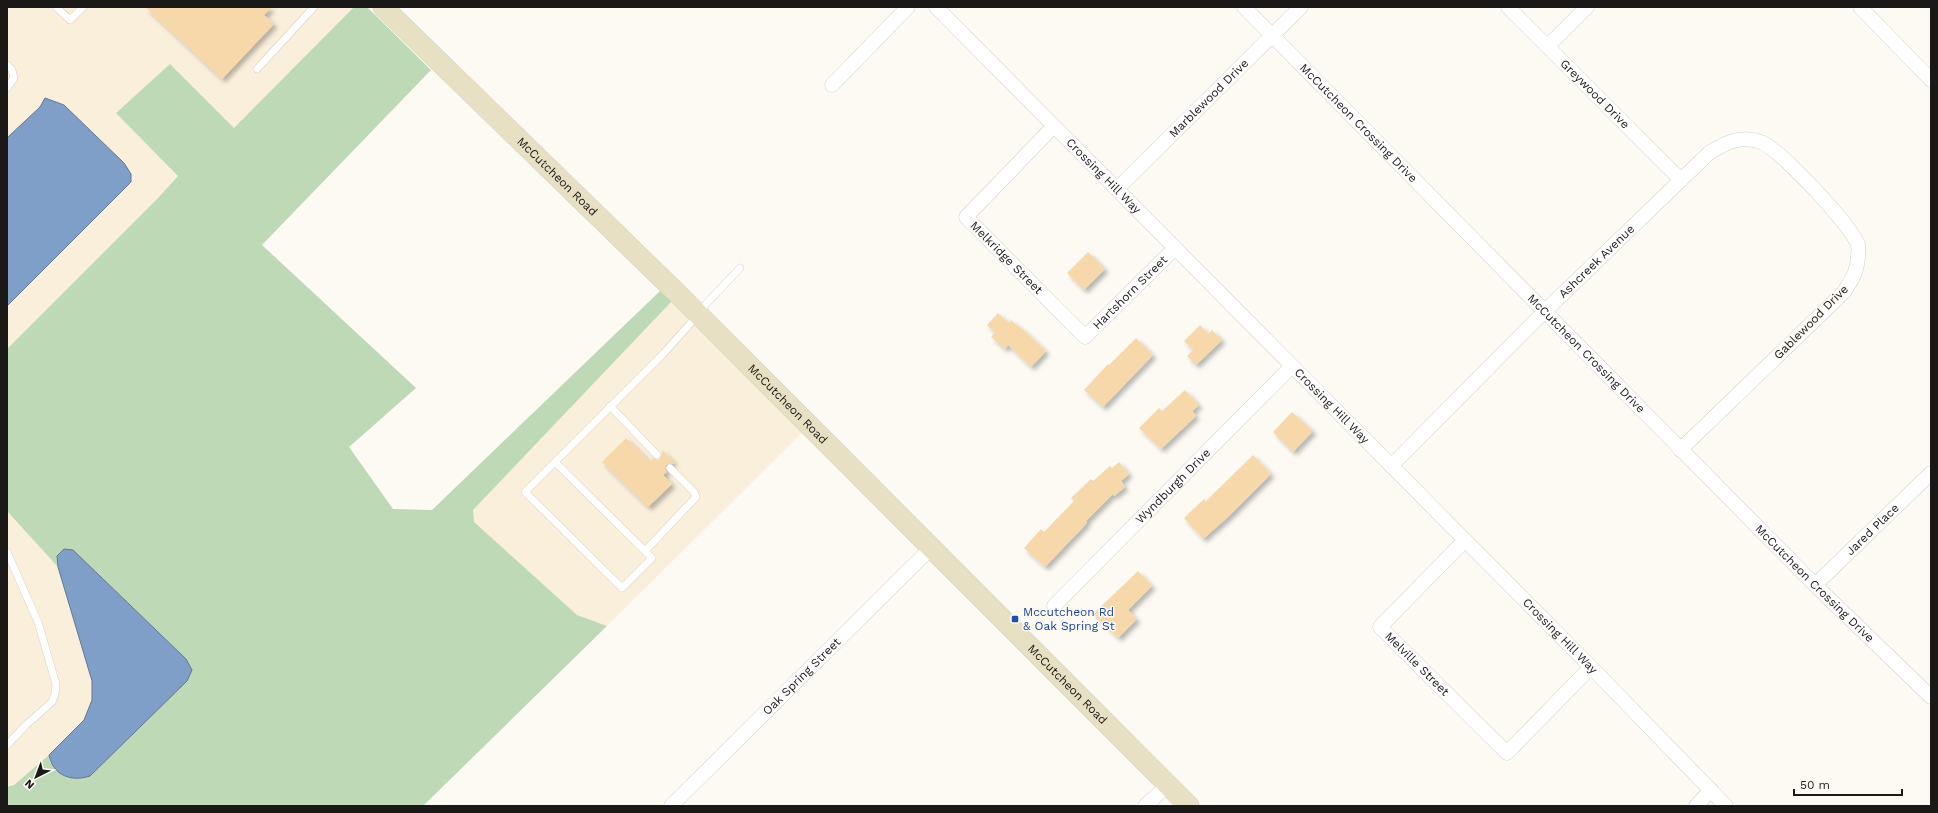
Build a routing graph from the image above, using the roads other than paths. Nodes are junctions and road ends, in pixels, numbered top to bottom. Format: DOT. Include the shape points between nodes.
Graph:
graph roads {
  1 [pos="56,7"];
  2 [pos="83,7"];
  3 [pos="314,7"];
  4 [pos="383,7"];
  5 [pos="908,7"];
  6 [pos="936,7"];
  7 [pos="1244,7"];
  8 [pos="1301,7"];
  9 [pos="1508,7"];
  10 [pos="1587,7"];
  11 [pos="1860,7"];
  12 [pos="1272,35"];
  13 [pos="1548,46"];
  14 [pos="7,65"];
  15 [pos="257,69"];
  16 [pos="1931,80"];
  17 [pos="832,84"];
  18 [pos="7,88"];
  19 [pos="1054,126"];
  20 [pos="1744,139"];
  21 [pos="1681,180"];
  22 [pos="1117,189"];
  23 [pos="1175,248"];
  24 [pos="740,268"];
  25 [pos="1544,312"];
  26 [pos="698,315"];
  27 [pos="1085,337"];
  28 [pos="1292,366"];
  29 [pos="610,406"];
  30 [pos="1680,450"];
  31 [pos="657,455"];
  32 [pos="555,462"];
  33 [pos="1391,466"];
  34 [pos="670,468"];
  35 [pos="1931,473"];
  36 [pos="1465,540"];
  37 [pos="932,547"];
  38 [pos="645,551"];
  39 [pos="7,552"];
  40 [pos="1814,585"];
  41 [pos="1054,606"];
  42 [pos="1591,667"];
  43 [pos="1931,697"];
  44 [pos="7,745"];
  45 [pos="1168,785"];
  46 [pos="1711,790"];
  47 [pos="671,806"];
  48 [pos="1145,806"];
  49 [pos="1189,806"];
  50 [pos="1696,806"];
  51 [pos="1726,806"];
  1 -- 2 [label="lane" via="70,20"];
  3 -- 15 [label="lane"];
  4 -- 26 [label="main road, McCutcheon Road"];
  5 -- 17 [label="street"];
  6 -- 19 [label="street, Crossing Hill Way"];
  7 -- 12 [label="street, McCutcheon Crossing Drive"];
  8 -- 12 [label="street, Marblewood Drive"];
  9 -- 13 [label="street, Greywood Drive"];
  10 -- 13 [label="street"];
  11 -- 16 [label="street"];
  12 -- 22 [label="street, Marblewood Drive"];
  12 -- 25 [label="street, McCutcheon Crossing Drive"];
  13 -- 21 [label="street, Greywood Drive"];
  14 -- 18 [label="lane" via="12,70 14,78"];
  19 -- 22 [label="street, Crossing Hill Way"];
  19 -- 27 [label="street, Melkridge Street" via="966,217"];
  20 -- 21 [label="street, Ashcreek Avenue" via="1725,142"];
  20 -- 30 [label="street, Gablewood Drive" via="1763,143 1779,154 1845,223 1858,245 1858,271 1844,292"];
  21 -- 25 [label="street, Ashcreek Avenue"];
  22 -- 23 [label="street, Crossing Hill Way"];
  23 -- 27 [label="street, Hartshorn Street"];
  23 -- 28 [label="street, Crossing Hill Way"];
  24 -- 26 [label="lane"];
  25 -- 30 [label="street, McCutcheon Crossing Drive"];
  25 -- 33 [label="street, Ashcreek Avenue"];
  26 -- 29 [label="lane" via="664,354"];
  26 -- 37 [label="main road, McCutcheon Road"];
  28 -- 33 [label="street, Crossing Hill Way"];
  28 -- 41 [label="street, Wyndburgh Drive"];
  29 -- 31 [label="lane"];
  29 -- 32 [label="lane"];
  30 -- 40 [label="street, McCutcheon Crossing Drive"];
  32 -- 38 [label="lane"];
  32 -- 38 [label="lane" via="525,492 622,588 652,558"];
  33 -- 36 [label="street, Crossing Hill Way"];
  34 -- 38 [label="lane" via="696,497"];
  35 -- 40 [label="street, Jared Place"];
  36 -- 42 [label="street, Crossing Hill Way"];
  36 -- 42 [label="street, Melville Street" via="1380,627 1507,753"];
  37 -- 45 [label="main road, McCutcheon Road"];
  37 -- 47 [label="street, Oak Spring Street"];
  39 -- 44 [label="lane" via="38,622 56,684 52,702 26,724"];
  40 -- 43 [label="street, McCutcheon Crossing Drive"];
  42 -- 46 [label="street, Crossing Hill Way"];
  45 -- 48 [label="street"];
  45 -- 49 [label="main road, McCutcheon Road"];
  46 -- 50 [label="street"];
  46 -- 51 [label="street, Crossing Hill Way"];
}
